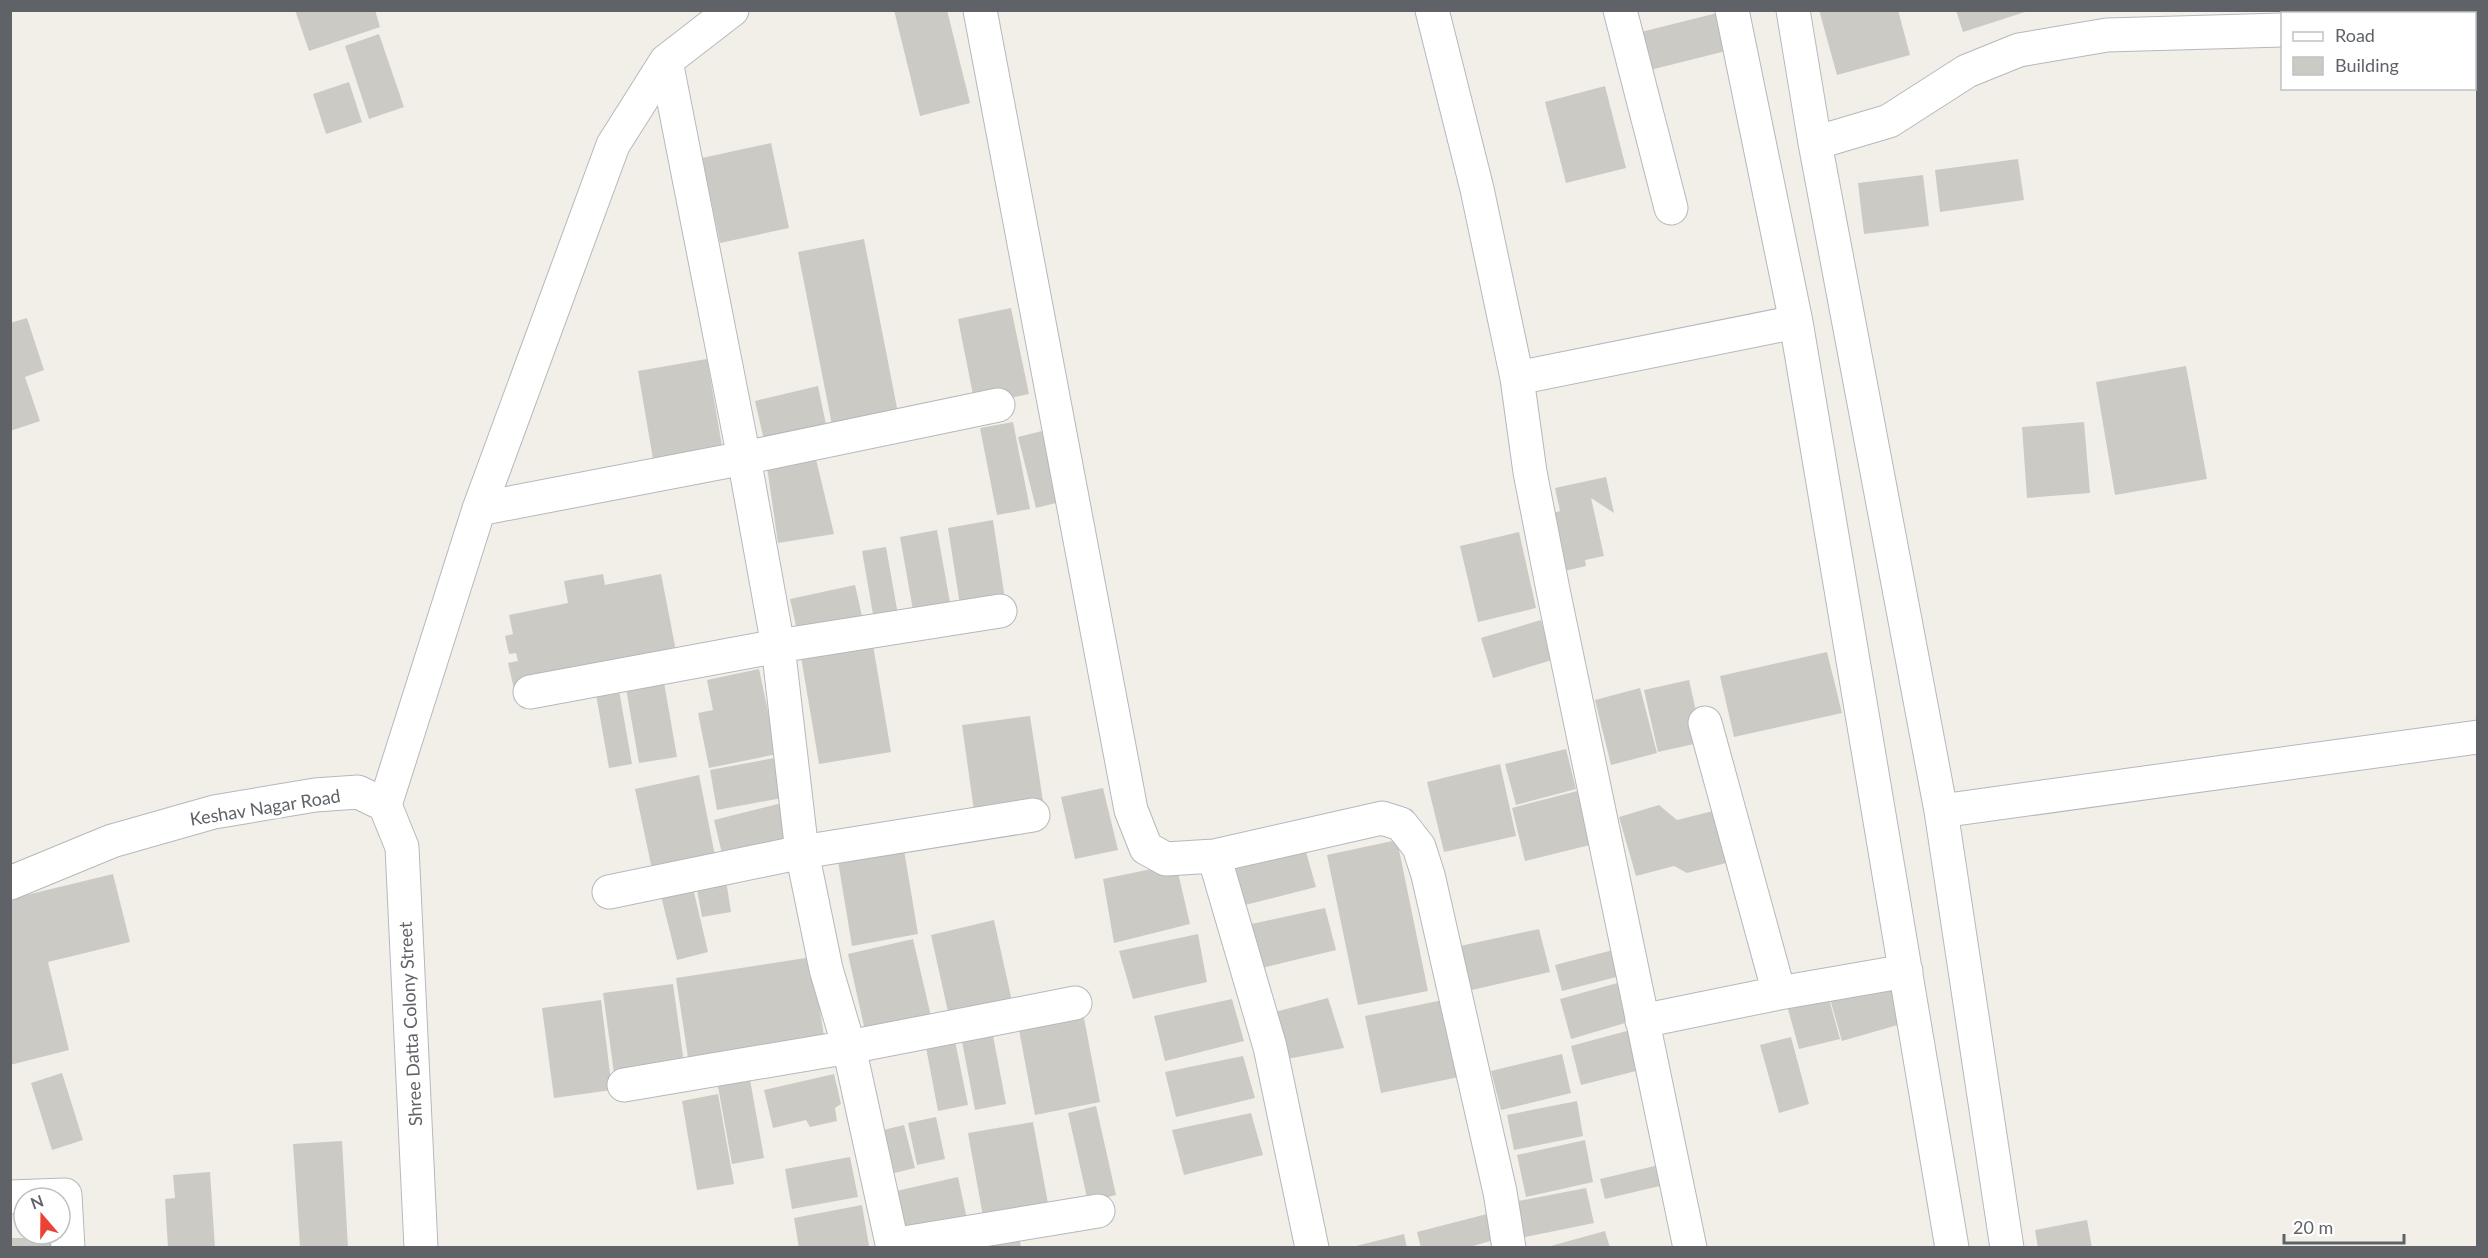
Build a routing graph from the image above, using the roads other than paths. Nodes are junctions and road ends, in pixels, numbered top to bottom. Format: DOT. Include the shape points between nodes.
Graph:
graph roads {
  1 [pos="732,10"];
  2 [pos="980,10"];
  3 [pos="1432,10"];
  4 [pos="1620,10"];
  5 [pos="1732,10"];
  6 [pos="1793,10"];
  7 [pos="2281,30"];
  8 [pos="666,61"];
  9 [pos="1815,143"];
  10 [pos="1671,208"];
  11 [pos="1796,322"];
  12 [pos="1517,378"];
  13 [pos="998,405"];
  14 [pos="744,458"];
  15 [pos="479,509"];
  16 [pos="1000,611"];
  17 [pos="778,646"];
  18 [pos="530,692"];
  19 [pos="1705,723"];
  20 [pos="2478,737"];
  21 [pos="385,805"];
  22 [pos="1941,811"];
  23 [pos="1032,814"];
  24 [pos="802,852"];
  25 [pos="1214,856"];
  26 [pos="10,884"];
  27 [pos="609,892"];
  28 [pos="1906,971"];
  29 [pos="1779,993"];
  30 [pos="1075,1004"];
  31 [pos="1642,1021"];
  32 [pos="849,1047"];
  33 [pos="624,1085"];
  34 [pos="10,1197"];
  35 [pos="1098,1211"];
  36 [pos="892,1246"];
  37 [pos="68,1248"];
  38 [pos="421,1248"];
  39 [pos="1312,1248"];
  40 [pos="1509,1248"];
  41 [pos="1690,1248"];
  42 [pos="1952,1248"];
  43 [pos="2007,1248"];
  1 -- 8 [label="street"];
  2 -- 25 [label="street" via="1131,810 1146,848 1166,859"];
  3 -- 12 [label="street" via="1477,189"];
  4 -- 10 [label="street"];
  5 -- 11 [label="street"];
  6 -- 9 [label="street"];
  7 -- 9 [label="street" via="2107,35 2019,50 1967,71 1889,121"];
  8 -- 14 [label="street"];
  8 -- 15 [label="street" via="613,145"];
  9 -- 22 [label="street"];
  11 -- 12 [label="street"];
  11 -- 28 [label="street"];
  12 -- 31 [label="street" via="1530,472"];
  13 -- 14 [label="street"];
  14 -- 15 [label="street"];
  14 -- 17 [label="street"];
  15 -- 21 [label="street"];
  16 -- 17 [label="street"];
  17 -- 18 [label="street"];
  17 -- 24 [label="street"];
  19 -- 29 [label="street"];
  20 -- 22 [label="street"];
  21 -- 26 [label="street, Keshav Nagar Road" via="358,792 214,812 112,841"];
  21 -- 38 [label="street, Shree Datta Colony Street" via="402,847"];
  22 -- 43 [label="street"];
  23 -- 24 [label="street"];
  24 -- 27 [label="street"];
  24 -- 32 [label="street" via="826,969"];
  25 -- 39 [label="street" via="1270,1047"];
  25 -- 40 [label="street" via="1382,818 1401,825 1419,847 1500,1192"];
  28 -- 29 [label="street"];
  28 -- 42 [label="street"];
  29 -- 31 [label="street"];
  30 -- 32 [label="street"];
  31 -- 41 [label="street"];
  32 -- 33 [label="street"];
  32 -- 36 [label="street"];
  34 -- 37 [label="street" via="65,1195"];
  35 -- 36 [label="street"];
}
